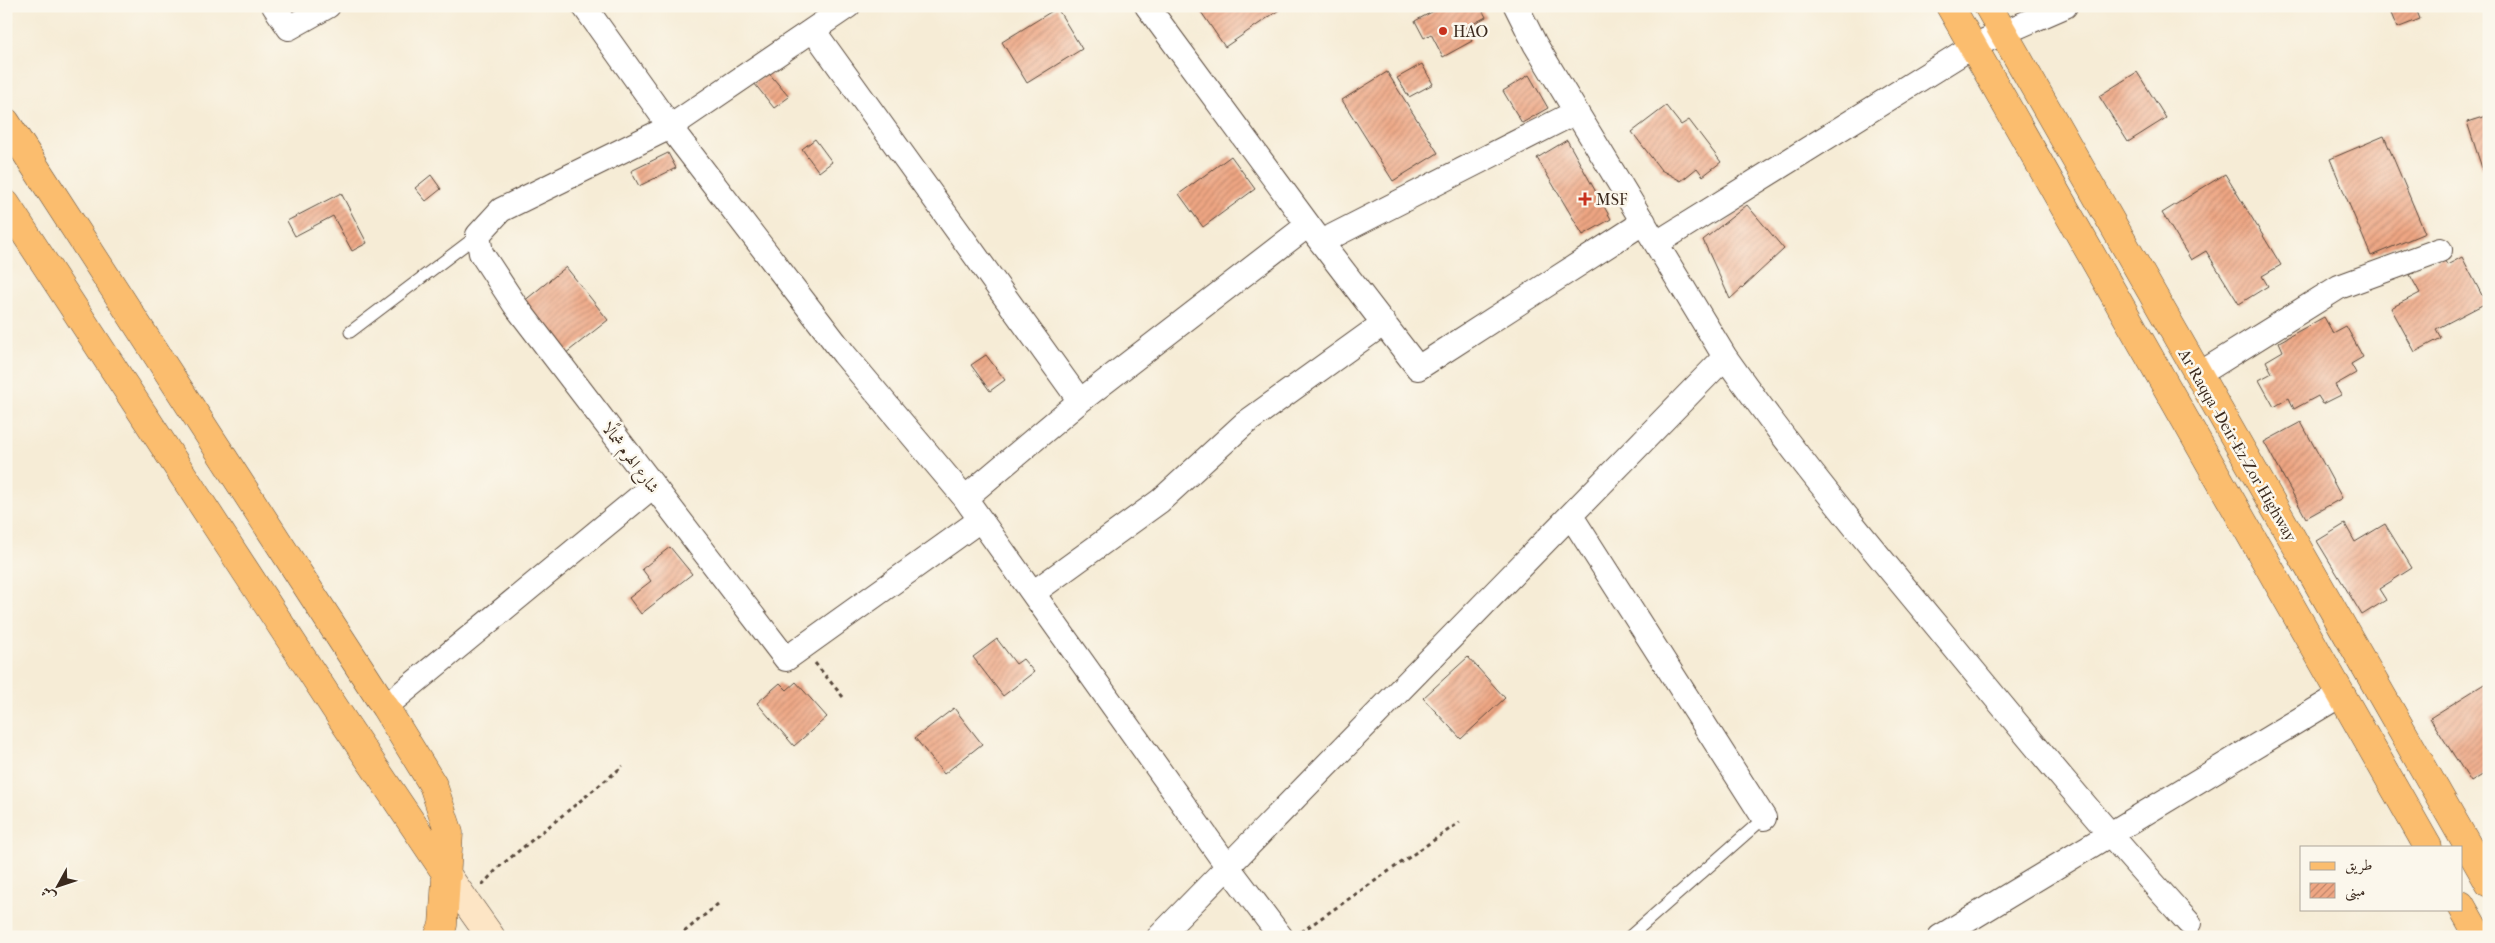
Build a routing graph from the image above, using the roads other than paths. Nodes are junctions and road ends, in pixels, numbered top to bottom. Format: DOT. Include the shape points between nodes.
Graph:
graph roads {
  1 [pos="274,6"];
  2 [pos="328,6"];
  3 [pos="584,6"];
  4 [pos="848,6"];
  5 [pos="1146,6"];
  6 [pos="1516,6"];
  7 [pos="1950,6"];
  8 [pos="1988,6"];
  9 [pos="2066,6"];
  10 [pos="812,30"];
  11 [pos="2004,34"];
  12 [pos="1973,46"];
  13 [pos="1576,112"];
  14 [pos="6,122"];
  15 [pos="670,126"];
  16 [pos="6,204"];
  17 [pos="1644,222"];
  18 [pos="1314,233"];
  19 [pos="478,235"];
  20 [pos="1657,243"];
  21 [pos="2440,250"];
  22 [pos="1384,323"];
  23 [pos="350,332"];
  24 [pos="1725,358"];
  25 [pos="2198,375"];
  26 [pos="1080,401"];
  27 [pos="653,486"];
  28 [pos="965,498"];
  29 [pos="1571,516"];
  30 [pos="980,520"];
  31 [pos="1033,594"];
  32 [pos="2342,694"];
  33 [pos="385,707"];
  34 [pos="1764,818"];
  35 [pos="2109,834"];
  36 [pos="2427,846"];
  37 [pos="1228,867"];
  38 [pos="447,875"];
  39 [pos="2489,883"];
  40 [pos="2462,907"];
  41 [pos="2189,923"];
  42 [pos="438,937"];
  43 [pos="491,937"];
  44 [pos="1159,937"];
  45 [pos="1281,937"];
  46 [pos="1629,937"];
  47 [pos="1940,937"];
  48 [pos="2480,937"];
  1 -- 2 [label="street" via="289,28"];
  3 -- 15 [label="street"];
  4 -- 10 [label="street"];
  5 -- 18 [label="street"];
  6 -- 13 [label="street"];
  7 -- 12 [label="main road, Ar Raqqa -Deir-Ez-Zor Highway"];
  8 -- 11 [label="main road, Ar Raqqa -Deir-Ez-Zor Highway"];
  9 -- 11 [label="street"];
  10 -- 15 [label="street"];
  10 -- 26 [label="street"];
  11 -- 12 [label="street"];
  11 -- 25 [label="main road, Ar Raqqa -Deir-Ez-Zor Highway"];
  12 -- 20 [label="street"];
  12 -- 32 [label="main road, Ar Raqqa -Deir-Ez-Zor Highway"];
  13 -- 17 [label="street"];
  13 -- 18 [label="street"];
  14 -- 33 [label="main road"];
  15 -- 19 [label="street" via="502,210"];
  15 -- 28 [label="street" via="844,354"];
  16 -- 38 [label="main road"];
  17 -- 20 [label="street"];
  17 -- 22 [label="street" via="1418,368"];
  18 -- 22 [label="street"];
  18 -- 26 [label="street"];
  19 -- 23 [label="lane"];
  19 -- 27 [label="street, شارع الهرم شمالًا" via="481,253 515,305"];
  20 -- 24 [label="street"];
  21 -- 25 [label="street" via="2339,287"];
  22 -- 31 [label="street" via="1244,424 1160,501"];
  24 -- 29 [label="street"];
  24 -- 35 [label="street" via="1846,515"];
  25 -- 39 [label="main road, Ar Raqqa -Deir-Ez-Zor Highway"];
  26 -- 28 [label="street"];
  27 -- 30 [label="street, شارع الهرم شمالًا" via="786,659"];
  27 -- 33 [label="street"];
  28 -- 30 [label="street"];
  29 -- 34 [label="street"];
  29 -- 37 [label="street"];
  30 -- 31 [label="street"];
  31 -- 37 [label="street"];
  32 -- 35 [label="street"];
  32 -- 36 [label="main road, Ar Raqqa -Deir-Ez-Zor Highway"];
  33 -- 38 [label="main road" via="432,785 449,833"];
  34 -- 46 [label="lane"];
  35 -- 41 [label="street"];
  35 -- 47 [label="street"];
  37 -- 44 [label="street"];
  37 -- 45 [label="street"];
  38 -- 42 [label="main road" via="443,925"];
  38 -- 43 [label="main road"];
  40 -- 48 [label="main road"];
}
